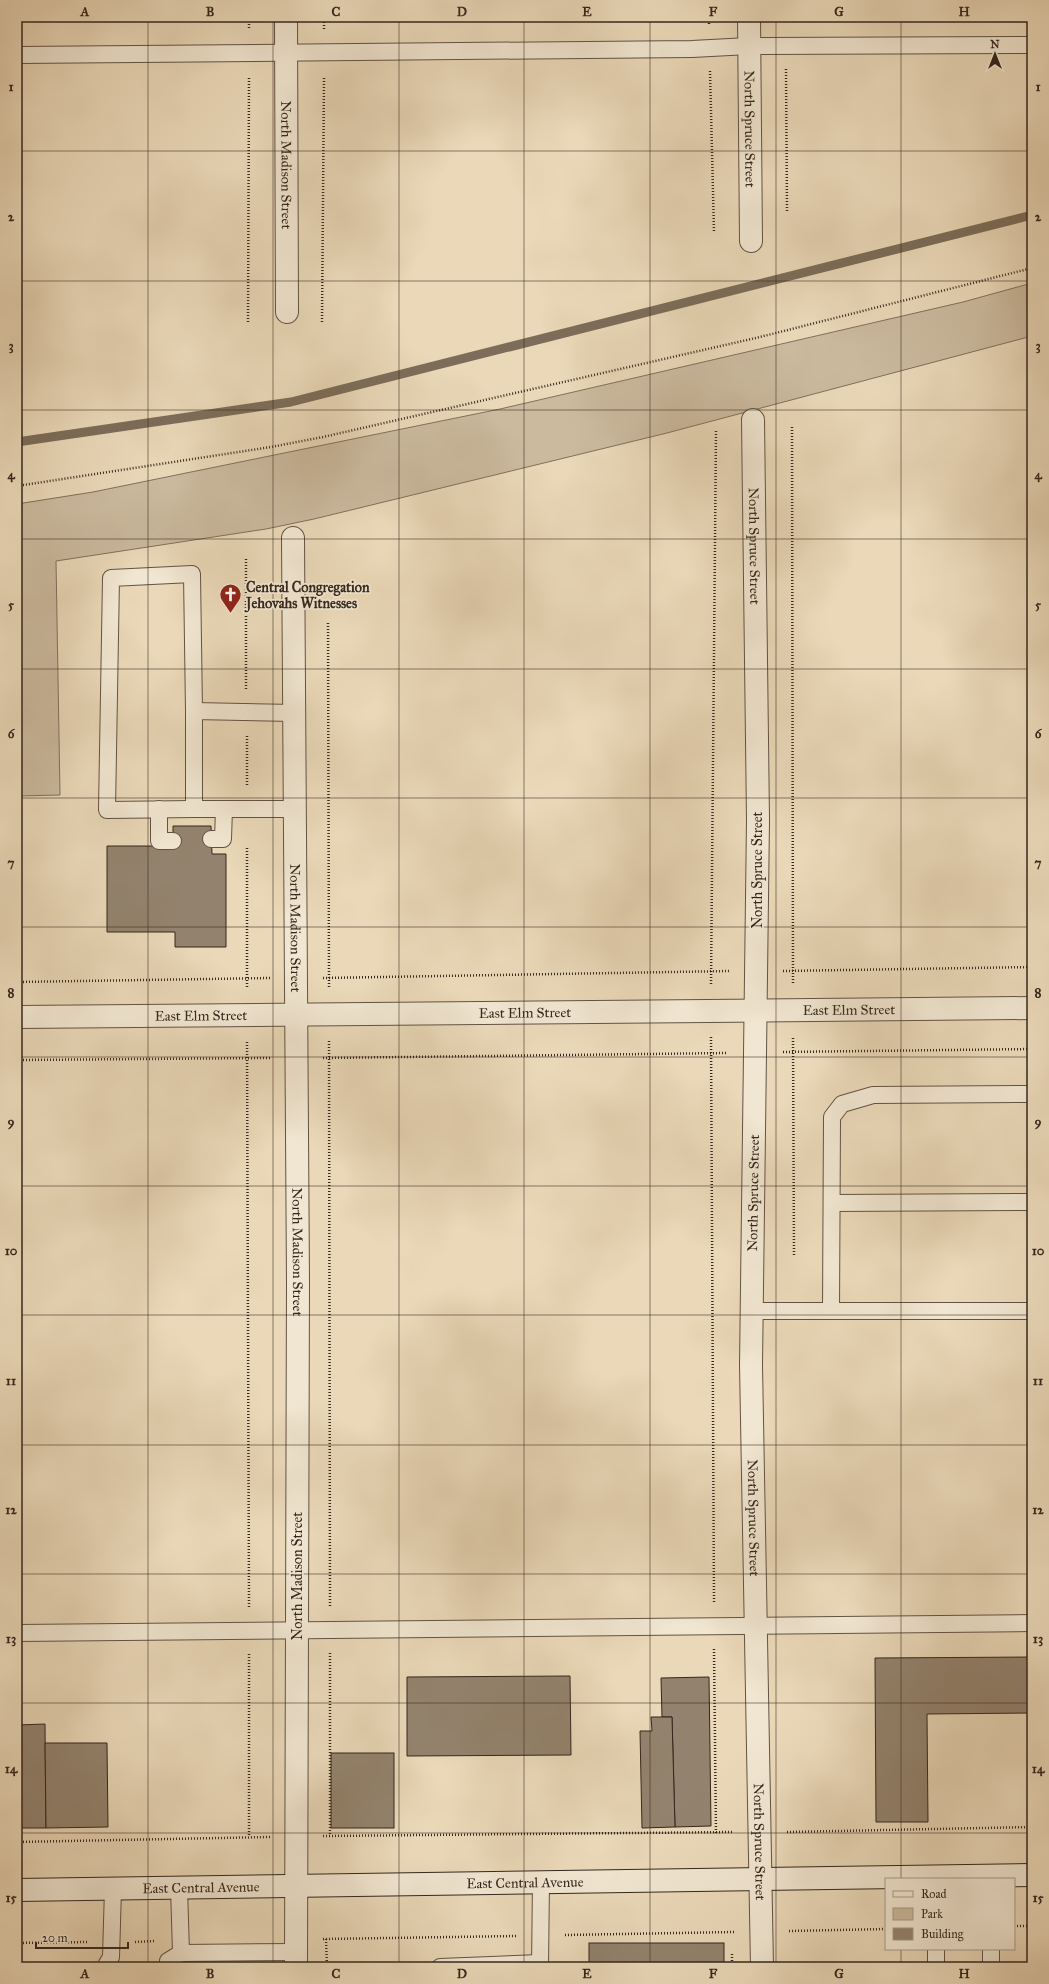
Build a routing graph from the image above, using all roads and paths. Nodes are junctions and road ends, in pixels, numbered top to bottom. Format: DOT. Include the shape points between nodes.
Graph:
graph roads {
  1 [pos="249,17"];
  2 [pos="286,17"];
  3 [pos="324,17"];
  4 [pos="709,17"];
  5 [pos="750,17"];
  6 [pos="750,46"];
  7 [pos="786,46"];
  8 [pos="1032,46"];
  9 [pos="710,48"];
  10 [pos="287,52"];
  11 [pos="324,52"];
  12 [pos="249,53"];
  13 [pos="17,55"];
  14 [pos="787,210"];
  15 [pos="714,232"];
  16 [pos="751,241"];
  17 [pos="1032,268"];
  18 [pos="287,312"];
  19 [pos="248,322"];
  20 [pos="322,322"];
  21 [pos="753,420"];
  22 [pos="792,427"];
  23 [pos="716,431"];
  24 [pos="17,486"];
  25 [pos="293,538"];
  26 [pos="246,559"];
  27 [pos="328,623"];
  28 [pos="194,711"];
  29 [pos="247,711"];
  30 [pos="295,713"];
  31 [pos="159,809"];
  32 [pos="194,809"];
  33 [pos="224,809"];
  34 [pos="247,809"];
  35 [pos="295,809"];
  36 [pos="211,839"];
  37 [pos="173,841"];
  38 [pos="1032,967"];
  39 [pos="793,970"];
  40 [pos="756,971"];
  41 [pos="711,972"];
  42 [pos="296,978"];
  43 [pos="329,978"];
  44 [pos="247,979"];
  45 [pos="17,982"];
  46 [pos="1032,1008"];
  47 [pos="756,1010"];
  48 [pos="793,1010"];
  49 [pos="711,1011"];
  50 [pos="297,1014"];
  51 [pos="329,1014"];
  52 [pos="247,1015"];
  53 [pos="17,1017"];
  54 [pos="1032,1049"];
  55 [pos="755,1052"];
  56 [pos="794,1052"];
  57 [pos="711,1053"];
  58 [pos="329,1057"];
  59 [pos="247,1058"];
  60 [pos="297,1058"];
  61 [pos="17,1060"];
  62 [pos="1032,1094"];
  63 [pos="1032,1202"];
  64 [pos="832,1203"];
  65 [pos="794,1256"];
  66 [pos="752,1311"];
  67 [pos="831,1311"];
  68 [pos="1032,1311"];
  69 [pos="1032,1623"];
  70 [pos="714,1626"];
  71 [pos="756,1626"];
  72 [pos="297,1630"];
  73 [pos="330,1630"];
  74 [pos="249,1631"];
  75 [pos="17,1633"];
  76 [pos="1032,1827"];
  77 [pos="759,1832"];
  78 [pos="716,1833"];
  79 [pos="330,1836"];
  80 [pos="249,1837"];
  81 [pos="296,1837"];
  82 [pos="17,1842"];
  83 [pos="1032,1875"];
  84 [pos="990,1877"];
  85 [pos="760,1878"];
  86 [pos="935,1878"];
  87 [pos="541,1881"];
  88 [pos="295,1886"];
  89 [pos="179,1888"];
  90 [pos="113,1889"];
  91 [pos="17,1890"];
  92 [pos="1015,1926"];
  93 [pos="1032,1926"];
  94 [pos="885,1929"];
  95 [pos="761,1931"];
  96 [pos="540,1935"];
  97 [pos="326,1939"];
  98 [pos="112,1942"];
  99 [pos="17,1944"];
  100 [pos="180,1947"];
  101 [pos="936,1950"];
  102 [pos="991,1950"];
  103 [pos="296,1952"];
  104 [pos="540,1965"];
  105 [pos="106,1967"];
  106 [pos="168,1967"];
  107 [pos="326,1967"];
  108 [pos="440,1967"];
  109 [pos="762,1967"];
  110 [pos="936,1967"];
  111 [pos="991,1967"];
  1 -- 12 [label="path"];
  2 -- 10 [label="street, North Madison Street"];
  3 -- 11 [label="path"];
  4 -- 9 [label="path"];
  5 -- 6 [label="street, North Spruce Street"];
  6 -- 7 [label="lane"];
  6 -- 9 [label="lane"];
  6 -- 16 [label="street, North Spruce Street"];
  7 -- 8 [label="lane"];
  7 -- 14 [label="path"];
  9 -- 11 [label="lane"];
  9 -- 15 [label="path"];
  10 -- 11 [label="lane"];
  10 -- 12 [label="lane"];
  10 -- 18 [label="street, North Madison Street"];
  11 -- 20 [label="path"];
  12 -- 13 [label="lane"];
  12 -- 19 [label="path"];
  17 -- 24 [label="path" via="760,337 323,437"];
  21 -- 40 [label="street, North Spruce Street" via="758,812"];
  22 -- 39 [label="path"];
  23 -- 41 [label="path"];
  25 -- 30 [label="street, North Madison Street"];
  26 -- 29 [label="path"];
  27 -- 43 [label="path"];
  28 -- 29 [label="lane"];
  28 -- 31 [label="lane" via="192,574 111,578 107,810"];
  28 -- 32 [label="lane"];
  29 -- 30 [label="lane"];
  29 -- 34 [label="path"];
  30 -- 35 [label="street, North Madison Street"];
  31 -- 32 [label="lane"];
  31 -- 37 [label="lane" via="159,841"];
  32 -- 33 [label="lane"];
  33 -- 34 [label="lane"];
  33 -- 36 [label="lane" via="223,839"];
  34 -- 35 [label="lane"];
  34 -- 44 [label="path"];
  35 -- 42 [label="street, North Madison Street"];
  38 -- 39 [label="path"];
  39 -- 40 [label="path"];
  39 -- 48 [label="path"];
  40 -- 41 [label="path"];
  40 -- 47 [label="street, North Spruce Street"];
  41 -- 43 [label="path"];
  41 -- 49 [label="path"];
  42 -- 43 [label="path"];
  42 -- 44 [label="path"];
  42 -- 50 [label="street, North Madison Street"];
  43 -- 51 [label="path"];
  44 -- 45 [label="path"];
  44 -- 52 [label="path"];
  46 -- 48 [label="street, East Elm Street"];
  47 -- 48 [label="street, East Elm Street"];
  47 -- 49 [label="street, East Elm Street"];
  47 -- 55 [label="street, North Spruce Street"];
  48 -- 56 [label="path"];
  49 -- 51 [label="street, East Elm Street"];
  49 -- 57 [label="path"];
  50 -- 51 [label="street, East Elm Street"];
  50 -- 52 [label="street, East Elm Street"];
  50 -- 60 [label="street, North Madison Street"];
  51 -- 58 [label="path"];
  52 -- 53 [label="street, East Elm Street"];
  52 -- 59 [label="path"];
  54 -- 56 [label="path"];
  55 -- 56 [label="path"];
  55 -- 57 [label="path"];
  55 -- 66 [label="street, North Spruce Street"];
  56 -- 65 [label="path"];
  57 -- 58 [label="path"];
  57 -- 70 [label="path"];
  58 -- 60 [label="path"];
  58 -- 73 [label="path"];
  59 -- 60 [label="path"];
  59 -- 61 [label="path"];
  59 -- 74 [label="path"];
  60 -- 72 [label="street, North Madison Street"];
  62 -- 64 [label="lane" via="874,1095 842,1104 832,1117"];
  63 -- 64 [label="lane"];
  64 -- 67 [label="lane"];
  66 -- 67 [label="lane"];
  66 -- 71 [label="street, North Spruce Street"];
  67 -- 68 [label="lane"];
  69 -- 71 [label="lane"];
  70 -- 71 [label="lane"];
  70 -- 73 [label="lane"];
  70 -- 78 [label="path"];
  71 -- 77 [label="street, North Spruce Street"];
  72 -- 73 [label="lane"];
  72 -- 74 [label="lane"];
  72 -- 81 [label="street, North Madison Street"];
  73 -- 79 [label="path"];
  74 -- 75 [label="lane"];
  74 -- 80 [label="path"];
  76 -- 77 [label="path"];
  77 -- 78 [label="path"];
  77 -- 85 [label="street, North Spruce Street"];
  78 -- 79 [label="path"];
  79 -- 81 [label="path"];
  80 -- 81 [label="path"];
  80 -- 82 [label="path"];
  81 -- 88 [label="street, North Madison Street"];
  83 -- 84 [label="street, East Central Avenue"];
  84 -- 86 [label="street, East Central Avenue"];
  85 -- 86 [label="street, East Central Avenue"];
  85 -- 87 [label="street, East Central Avenue"];
  85 -- 95 [label="street, North Spruce Street"];
  87 -- 88 [label="street, East Central Avenue"];
  87 -- 96 [label="lane"];
  88 -- 89 [label="street, East Central Avenue"];
  88 -- 103 [label="street, North Madison Street"];
  89 -- 90 [label="street, East Central Avenue"];
  89 -- 100 [label="lane"];
  90 -- 91 [label="street, East Central Avenue"];
  90 -- 98 [label="lane"];
  92 -- 93 [label="path"];
  94 -- 95 [label="path"];
  95 -- 96 [label="path"];
  95 -- 109 [label="street, North Spruce Street"];
  96 -- 97 [label="path"];
  96 -- 104 [label="lane"];
  97 -- 103 [label="path"];
  97 -- 107 [label="path"];
  98 -- 99 [label="path"];
  98 -- 100 [label="path"];
  98 -- 105 [label="lane" via="111,1957"];
  100 -- 103 [label="lane"];
  100 -- 106 [label="lane" via="168,1961"];
  101 -- 110 [label="lane"];
  102 -- 111 [label="lane"];
  104 -- 108 [label="lane"];
}
